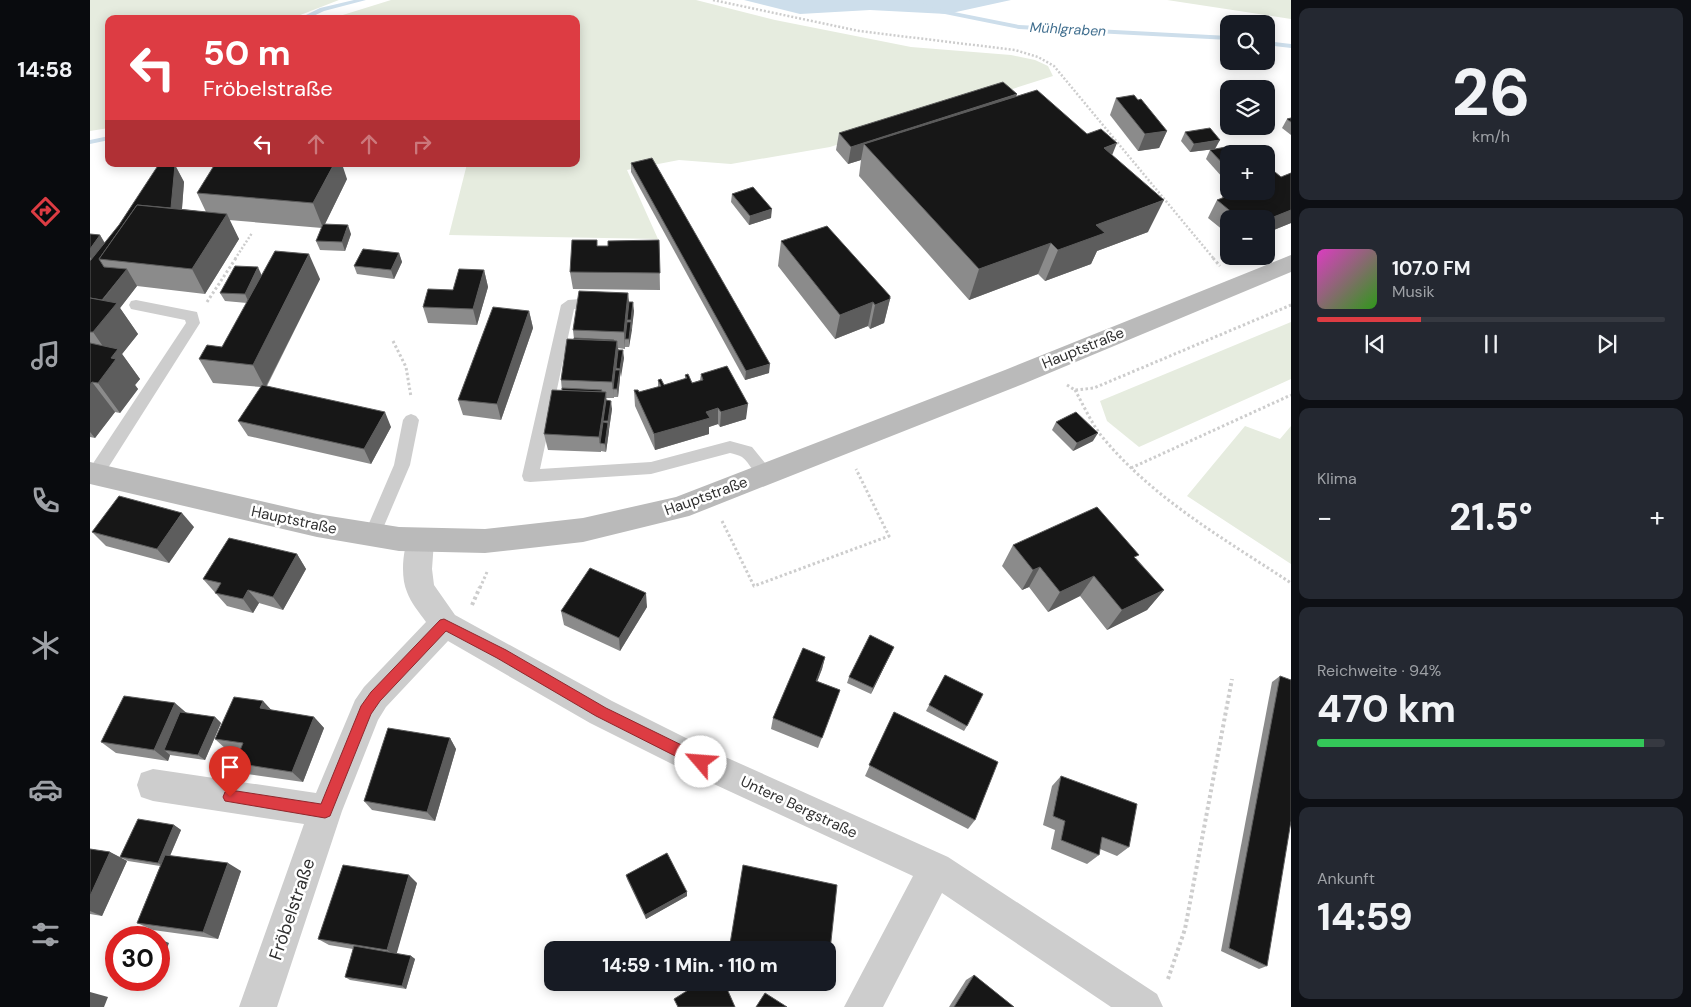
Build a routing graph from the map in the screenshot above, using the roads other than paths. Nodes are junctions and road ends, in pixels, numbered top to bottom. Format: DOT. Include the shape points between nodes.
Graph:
graph roads {
  1 [pos="1291,264"];
  2 [pos="590,303"];
  3 [pos="136,305"];
  4 [pos="411,420"];
  5 [pos="92,474"];
  6 [pos="766,474"];
  7 [pos="372,535"];
  8 [pos="420,541"];
  9 [pos="444,624"];
  10 [pos="153,785"];
  11 [pos="325,811"];
  12 [pos="936,869"];
  13 [pos="258,1007"];
  14 [pos="863,1007"];
  15 [pos="1144,1007"];
  1 -- 6 [label="main road, Hauptstraße"];
  2 -- 6 [label="lane" via="568,305 530,476 651,468 730,446 746,450"];
  3 -- 5 [label="lane" via="192,316 193,323"];
  4 -- 7 [label="lane" via="404,461"];
  5 -- 7 [label="main road, Hauptstraße" via="306,524"];
  6 -- 8 [label="main road, Hauptstraße" via="678,508 633,520 576,531 492,540"];
  7 -- 8 [label="main road, Hauptstraße"];
  8 -- 9 [label="street, Untere Bergstraße" via="420,589"];
  9 -- 11 [label="street, Fröbelstraße" via="366,710"];
  9 -- 12 [label="street, Untere Bergstraße" via="601,712 693,758"];
  10 -- 11 [label="street"];
  11 -- 13 [label="street, Fröbelstraße"];
  12 -- 14 [label="street"];
  12 -- 15 [label="street, Untere Bergstraße"];
}
